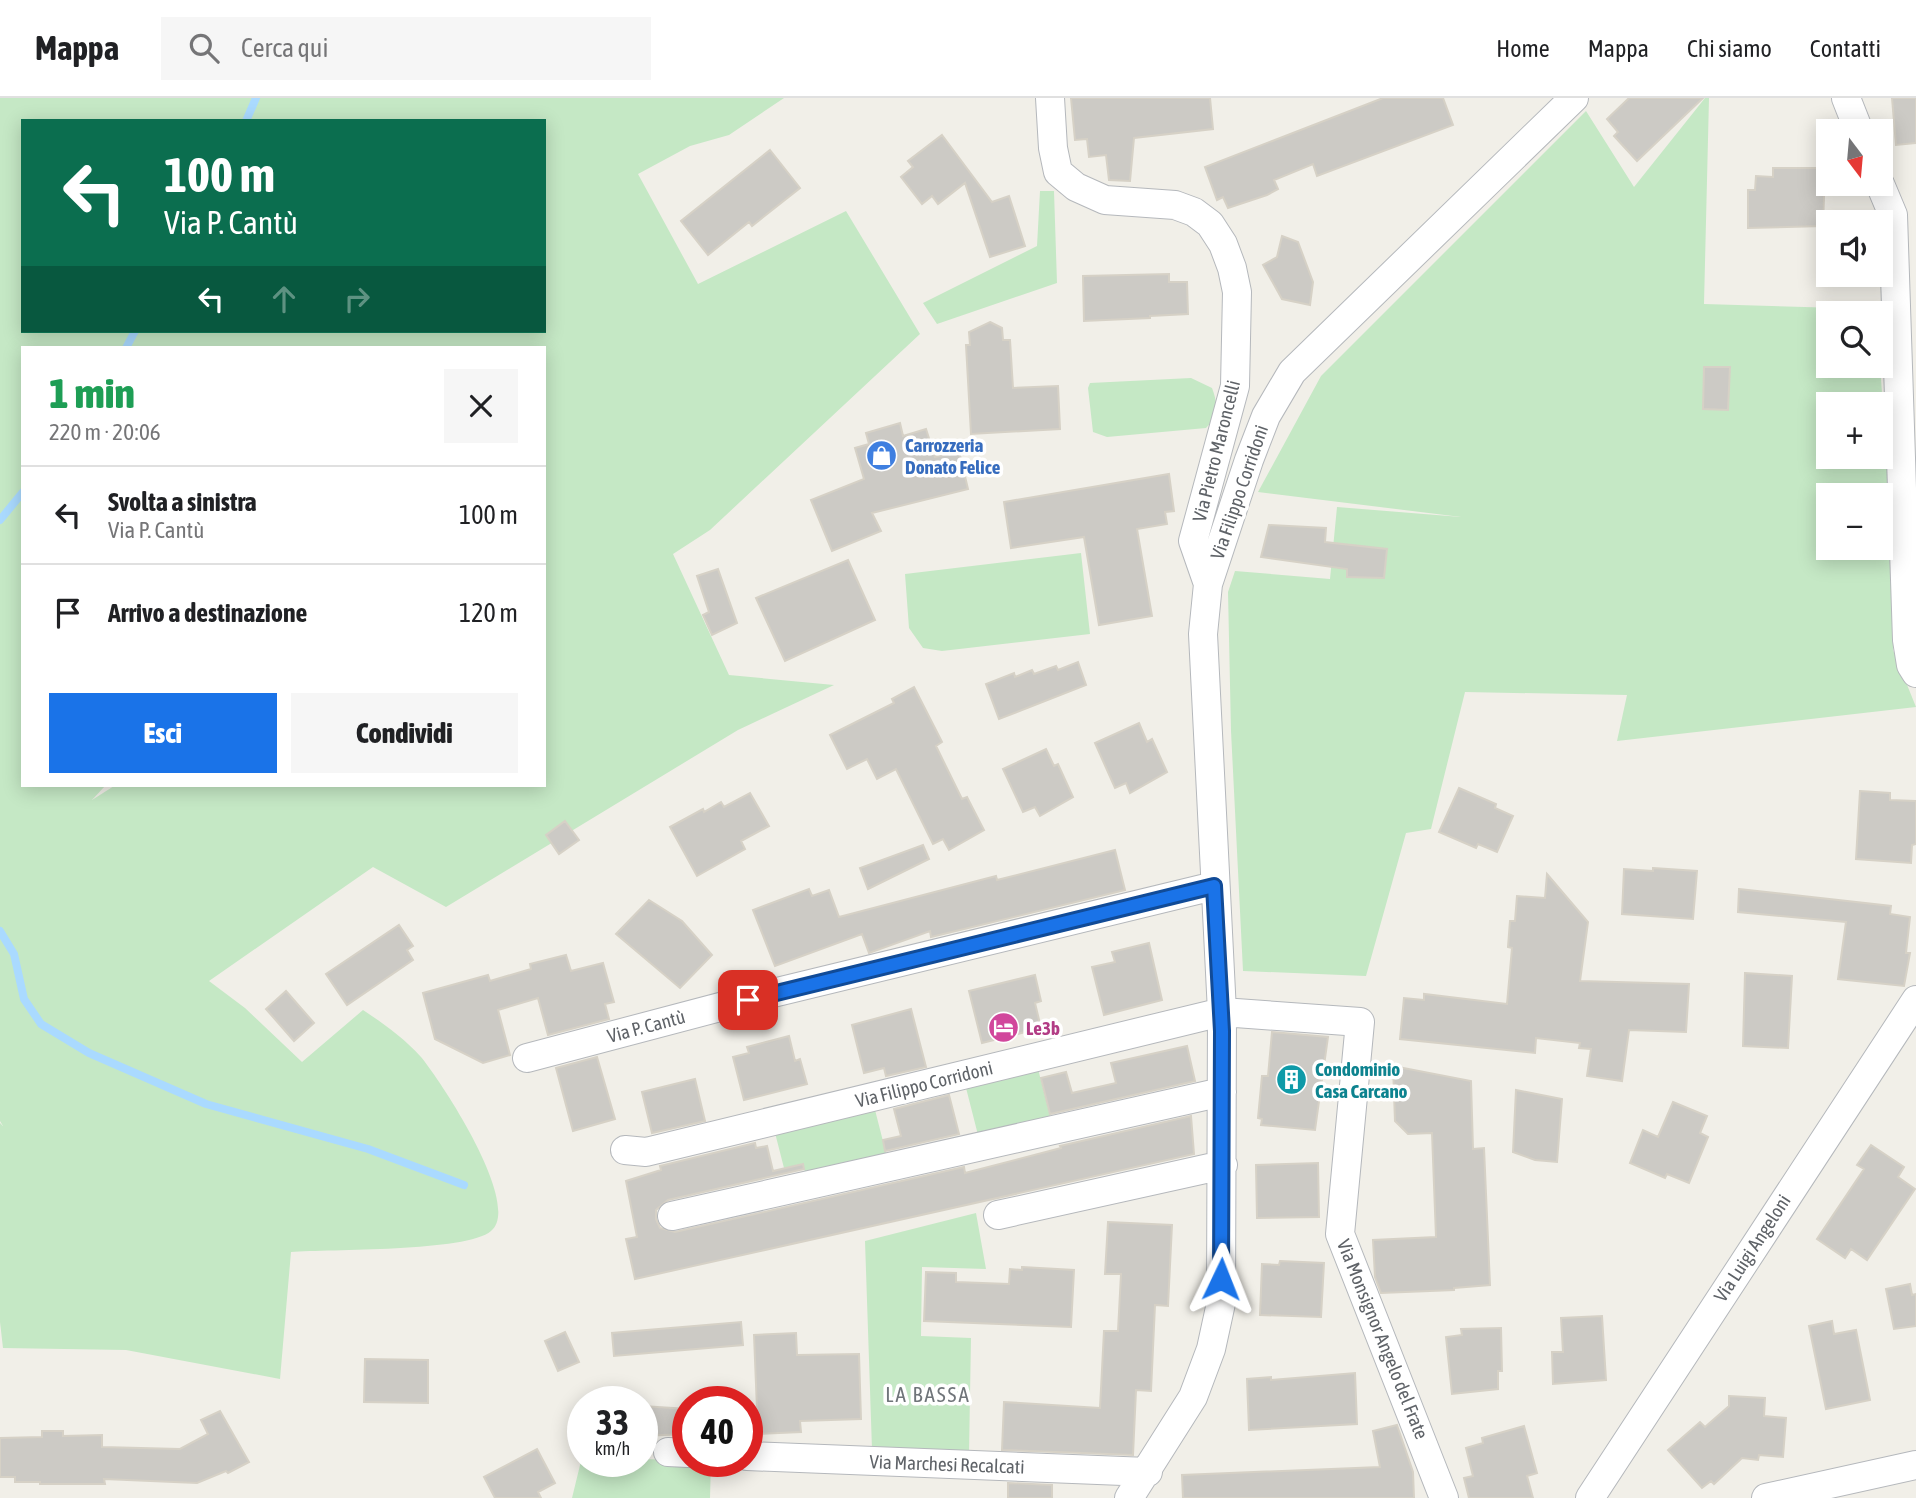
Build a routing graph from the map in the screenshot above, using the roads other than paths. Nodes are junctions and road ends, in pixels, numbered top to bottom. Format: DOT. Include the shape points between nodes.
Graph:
graph roads {
  1 [pos="1051,98"];
  2 [pos="1574,98"];
  3 [pos="1846,98"];
  4 [pos="1854,119"];
  5 [pos="1885,196"];
  6 [pos="1208,584"];
  7 [pos="1916,673"];
  8 [pos="1214,886"];
  9 [pos="1916,1000"];
  10 [pos="1222,1012"];
  11 [pos="527,1058"];
  12 [pos="1222,1092"];
  13 [pos="625,1150"];
  14 [pos="1223,1166"];
  15 [pos="998,1214"];
  16 [pos="672,1216"];
  17 [pos="763,1457"];
  18 [pos="1916,1465"];
  19 [pos="1148,1472"];
  20 [pos="1129,1498"];
  21 [pos="1444,1498"];
  22 [pos="1591,1498"];
  23 [pos="1766,1498"];
  1 -- 6 [label="street, Via Pietro Maroncelli" via="1058,172 1076,187 1105,200 1175,205 1194,212 1210,224 1232,268 1237,292 1235,386 1193,541"];
  2 -- 6 [label="street, Via Filippo Corridoni" via="1292,372 1266,415"];
  3 -- 4 [label="street"];
  5 -- 7 [label="street" via="1892,215 1907,640"];
  6 -- 8 [label="street, Via Filippo Corridoni" via="1203,635"];
  8 -- 10 [label="street, Via Filippo Corridoni"];
  8 -- 11 [label="street, Via P. Cantù"];
  9 -- 22 [label="street, Via Luigi Angeloni"];
  10 -- 12 [label="street, Via Filippo Corridoni"];
  10 -- 13 [label="street, Via Filippo Corridoni" via="646,1152"];
  10 -- 21 [label="street, Via Monsignor Angelo del Frate" via="1360,1022 1340,1234"];
  12 -- 14 [label="street, Via Filippo Corridoni"];
  12 -- 16 [label="street"];
  14 -- 15 [label="street"];
  14 -- 19 [label="street, Via Filippo Corridoni" via="1221,1303 1211,1349 1193,1397"];
  17 -- 19 [label="street, Via Marchesi Recalcati"];
  18 -- 23 [label="street"];
  19 -- 20 [label="street, Via Filippo Corridoni"];
}
